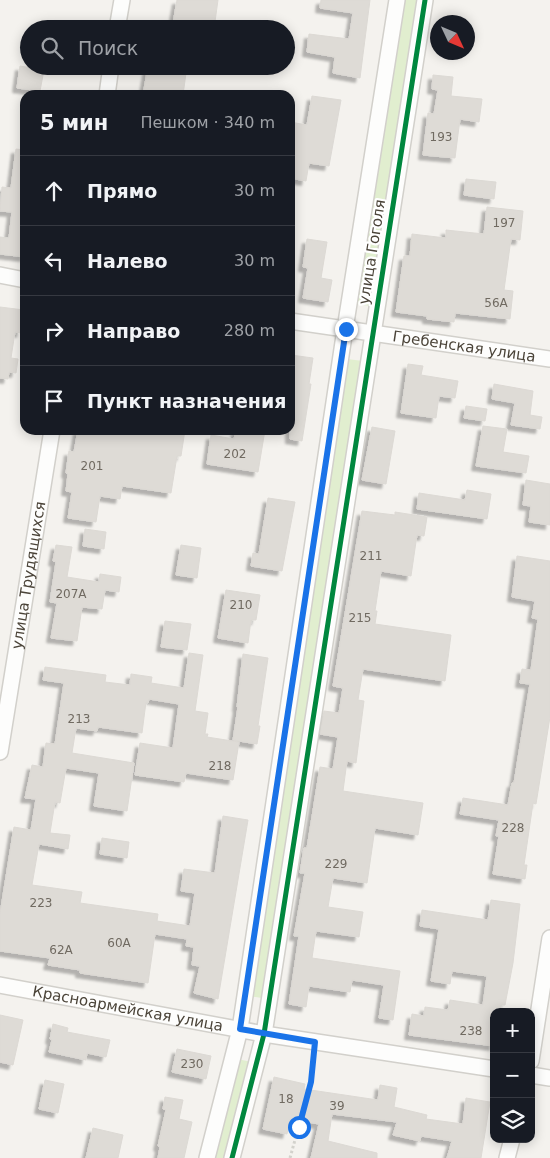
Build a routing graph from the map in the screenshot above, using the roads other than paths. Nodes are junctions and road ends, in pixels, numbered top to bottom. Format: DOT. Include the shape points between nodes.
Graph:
graph roads {
  1 [pos="122,0"];
  2 [pos="397,0"];
  3 [pos="425,0"];
  4 [pos="119,20"];
  5 [pos="110,75"];
  6 [pos="108,90"];
  7 [pos="0,276"];
  8 [pos="20,279"];
  9 [pos="295,322"];
  10 [pos="346,329"];
  11 [pos="372,334"];
  12 [pos="550,359"];
  13 [pos="51,435"];
  14 [pos="0,752"];
  15 [pos="550,938"];
  16 [pos="0,985"];
  17 [pos="240,1029"];
  18 [pos="264,1034"];
  19 [pos="532,1053"];
  20 [pos="490,1068"];
  21 [pos="535,1076"];
  22 [pos="550,1078"];
  23 [pos="511,1143"];
  24 [pos="207,1158"];
  25 [pos="232,1158"];
  26 [pos="506,1158"];
  1 -- 4 [label="street"];
  2 -- 10 [label="street, улица Гоголя"];
  3 -- 11 [label="street, улица Гоголя"];
  5 -- 6 [label="street"];
  7 -- 8 [label="street"];
  9 -- 10 [label="street, Гребенская улица"];
  10 -- 11 [label="street, Гребенская улица"];
  10 -- 17 [label="street, улица Гоголя"];
  11 -- 12 [label="street, Гребенская улица"];
  11 -- 18 [label="street, улица Гоголя"];
  13 -- 14 [label="street, улица Трудящихся"];
  15 -- 19 [label="street"];
  16 -- 17 [label="street, Красноармейская улица"];
  17 -- 18 [label="street, Красноармейская улица"];
  17 -- 24 [label="street, улица Гоголя"];
  18 -- 20 [label="street, Красноармейская улица"];
  18 -- 25 [label="street, улица Гоголя"];
  21 -- 22 [label="street"];
  23 -- 26 [label="street"];
}
